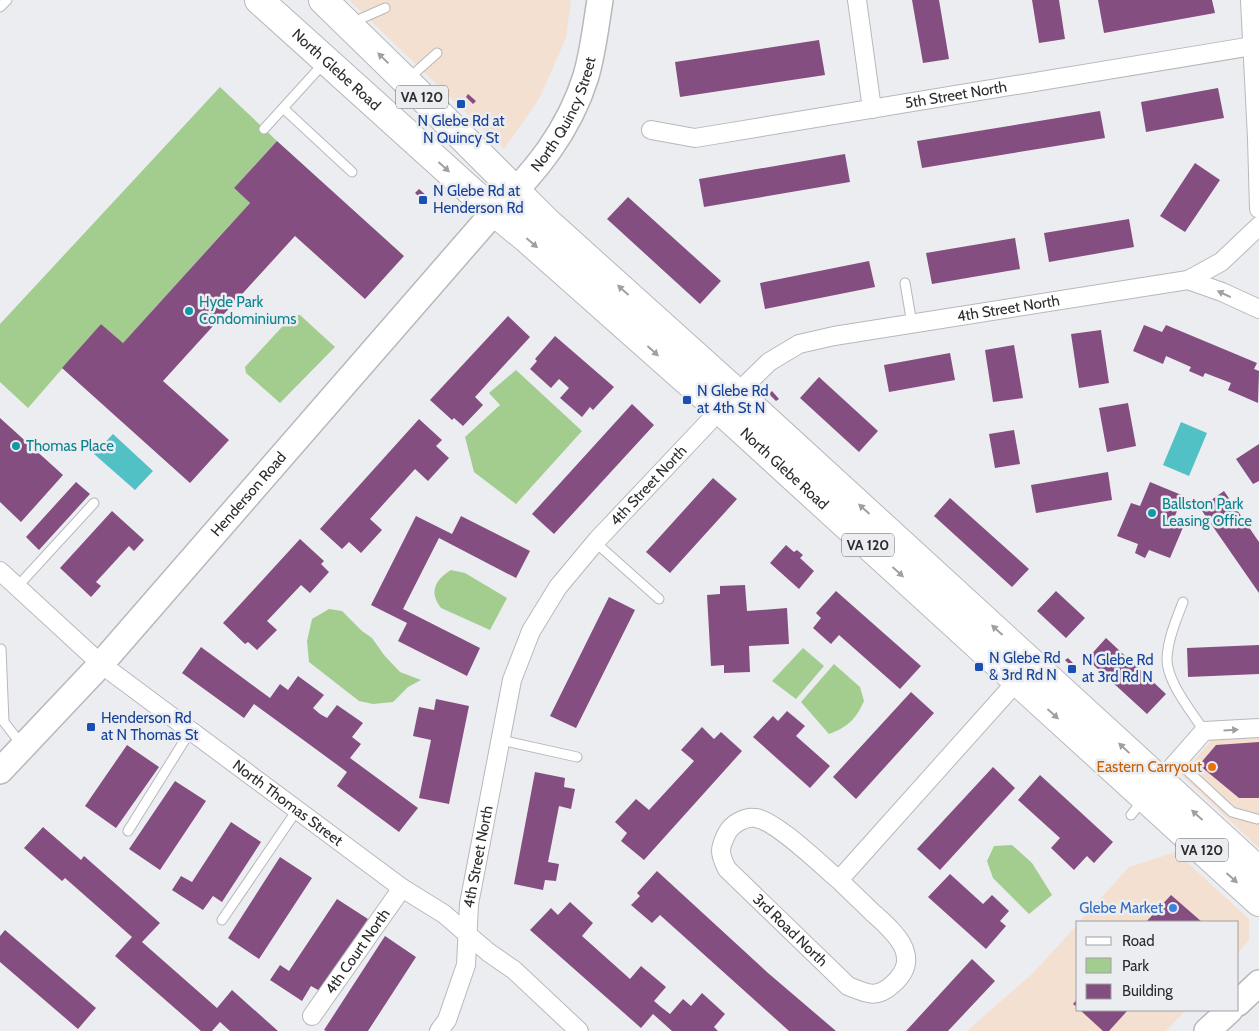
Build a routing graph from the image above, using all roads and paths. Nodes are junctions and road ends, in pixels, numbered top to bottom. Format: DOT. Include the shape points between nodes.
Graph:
graph roads {
  1 [pos="7,0"];
  2 [pos="259,0"];
  3 [pos="323,0"];
  4 [pos="600,0"];
  5 [pos="857,0"];
  6 [pos="1250,0"];
  7 [pos="0,8"];
  8 [pos="385,8"];
  9 [pos="348,25"];
  10 [pos="1255,46"];
  11 [pos="437,53"];
  12 [pos="326,60"];
  13 [pos="406,81"];
  14 [pos="283,108"];
  15 [pos="872,109"];
  16 [pos="264,129"];
  17 [pos="651,130"];
  18 [pos="352,172"];
  19 [pos="517,191"];
  20 [pos="1259,209"];
  21 [pos="494,212"];
  22 [pos="1259,226"];
  23 [pos="1188,280"];
  24 [pos="904,283"];
  25 [pos="1259,310"];
  26 [pos="912,324"];
  27 [pos="728,402"];
  28 [pos="94,503"];
  29 [pos="595,542"];
  30 [pos="0,573"];
  31 [pos="17,587"];
  32 [pos="658,599"];
  33 [pos="1183,602"];
  34 [pos="1,649"];
  35 [pos="101,664"];
  36 [pos="1025,672"];
  37 [pos="1259,728"];
  38 [pos="191,730"];
  39 [pos="1204,731"];
  40 [pos="500,740"];
  41 [pos="23,746"];
  42 [pos="577,757"];
  43 [pos="0,771"];
  44 [pos="1153,789"];
  45 [pos="297,810"];
  46 [pos="1256,819"];
  47 [pos="128,831"];
  48 [pos="1259,871"];
  49 [pos="839,880"];
  50 [pos="402,888"];
  51 [pos="1259,902"];
  52 [pos="222,920"];
  53 [pos="467,935"];
  54 [pos="1259,983"];
  55 [pos="1239,1001"];
  56 [pos="1229,1011"];
  57 [pos="312,1016"];
  58 [pos="439,1031"];
  59 [pos="579,1031"];
  60 [pos="1207,1031"];
  1 -- 7 [label="lane"];
  2 -- 12 [label="main road, North Glebe Road / VA 120"];
  3 -- 9 [label="main road, North Glebe Road / VA 120"];
  4 -- 19 [label="street, North Quincy Street" via="586,76 571,112 535,171"];
  5 -- 15 [label="street"];
  6 -- 10 [label="street"];
  8 -- 9 [label="lane"];
  13 -- 9 [label="main road, North Glebe Road / VA 120, one-way"];
  10 -- 15 [label="street, 5th Street North"];
  10 -- 20 [label="street"];
  11 -- 13 [label="lane"];
  12 -- 14 [label="lane"];
  12 -- 21 [label="main road, North Glebe Road / VA 120, one-way"];
  13 -- 19 [label="main road, North Glebe Road / VA 120"];
  14 -- 16 [label="lane"];
  14 -- 18 [label="lane"];
  15 -- 17 [label="street, 5th Street North" via="695,138"];
  19 -- 21 [label="street, North Quincy Street"];
  27 -- 19 [label="main road, North Glebe Road / VA 120, one-way"];
  21 -- 27 [label="main road, North Glebe Road / VA 120, one-way"];
  21 -- 35 [label="street, Henderson Road"];
  22 -- 23 [label="street, 4th Street North" via="1221,262"];
  25 -- 23 [label="street, 4th Street North, one-way"];
  23 -- 26 [label="street, 4th Street North"];
  24 -- 26 [label="lane"];
  26 -- 27 [label="street, 4th Street North" via="799,344 769,362"];
  27 -- 29 [label="street, 4th Street North"];
  27 -- 36 [label="main road, North Glebe Road / VA 120"];
  28 -- 31 [label="lane"];
  29 -- 32 [label="lane"];
  29 -- 40 [label="street, 4th Street North" via="558,587 531,631 512,680"];
  30 -- 31 [label="street, North Thomas Street"];
  31 -- 35 [label="street, North Thomas Street"];
  33 -- 39 [label="lane" via="1172,630 1166,660 1172,682"];
  34 -- 41 [label="lane" via="4,722"];
  35 -- 38 [label="street, North Thomas Street"];
  35 -- 41 [label="street, Henderson Road"];
  36 -- 44 [label="main road, North Glebe Road / VA 120"];
  36 -- 49 [label="street"];
  39 -- 37 [label="street, one-way"];
  38 -- 45 [label="street, North Thomas Street"];
  38 -- 47 [label="lane"];
  39 -- 44 [label="street"];
  40 -- 42 [label="lane"];
  40 -- 53 [label="street, 4th Street North" via="469,904"];
  41 -- 43 [label="street, Henderson Road"];
  44 -- 46 [label="lane"];
  48 -- 44 [label="main road, North Glebe Road / VA 120, one-way"];
  44 -- 51 [label="main road, North Glebe Road / VA 120, one-way"];
  45 -- 50 [label="street, North Thomas Street"];
  45 -- 52 [label="lane"];
  49 -- 49 [label="street, 3rd Road North" via="899,937 906,967 898,980 885,991 868,994 848,986 727,869 720,856 721,845 729,829 742,819 755,817 773,824"];
  50 -- 53 [label="street, North Thomas Street" via="444,914"];
  50 -- 57 [label="street, 4th Court North"];
  53 -- 58 [label="street, 4th Street North" via="466,965"];
  53 -- 59 [label="street, North Thomas Street" via="514,970"];
  54 -- 55 [label="street"];
  56 -- 60 [label="street"];
}
